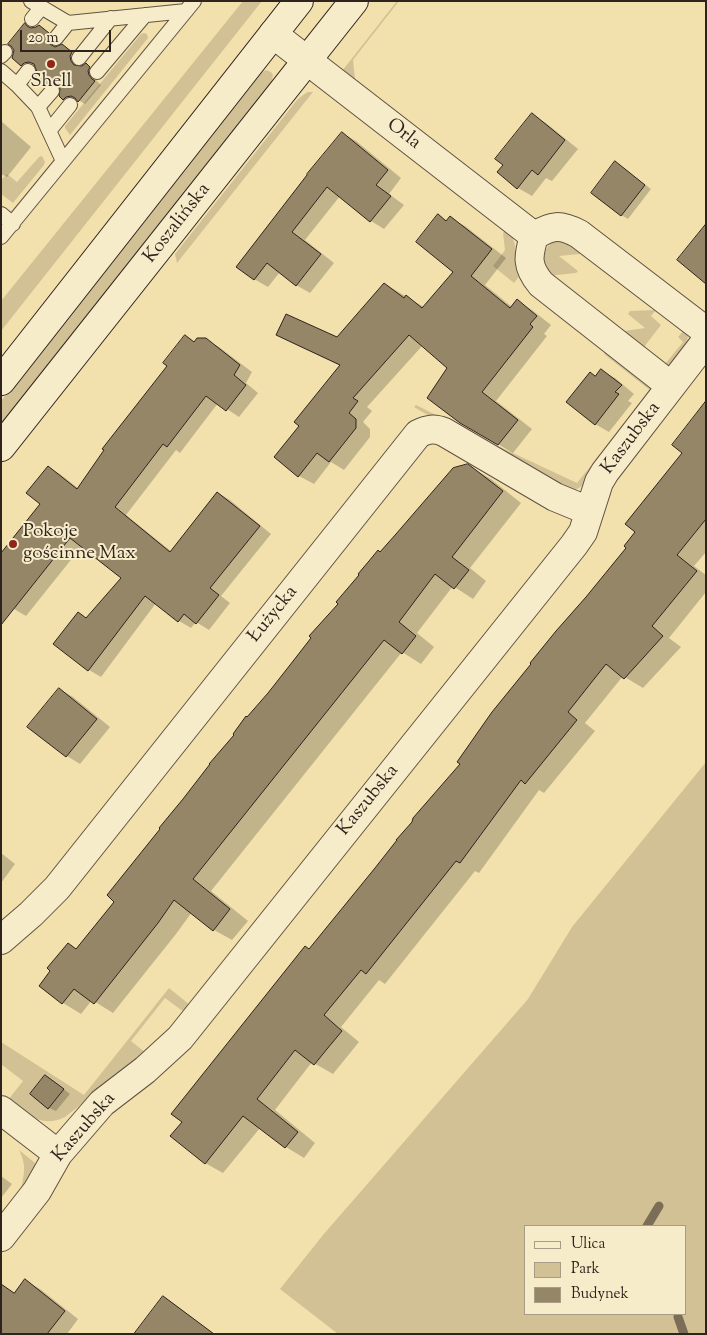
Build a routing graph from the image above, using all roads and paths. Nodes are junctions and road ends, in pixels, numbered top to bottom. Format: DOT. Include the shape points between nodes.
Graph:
graph roads {
  1 [pos="299,1"];
  2 [pos="354,1"];
  3 [pos="36,5"];
  4 [pos="190,6"];
  5 [pos="145,15"];
  6 [pos="111,18"];
  7 [pos="32,19"];
  8 [pos="68,23"];
  9 [pos="273,34"];
  10 [pos="56,38"];
  11 [pos="79,58"];
  12 [pos="307,61"];
  13 [pos="1,71"];
  14 [pos="28,71"];
  15 [pos="97,72"];
  16 [pos="17,85"];
  17 [pos="52,91"];
  18 [pos="70,105"];
  19 [pos="38,107"];
  20 [pos="49,131"];
  21 [pos="63,161"];
  22 [pos="1,214"];
  23 [pos="12,224"];
  24 [pos="534,236"];
  25 [pos="1,238"];
  26 [pos="706,331"];
  27 [pos="701,358"];
  28 [pos="1,381"];
  29 [pos="671,386"];
  30 [pos="1,447"];
  31 [pos="589,511"];
  32 [pos="1,940"];
  33 [pos="1,1110"];
  34 [pos="58,1154"];
  35 [pos="1,1236"];
  1 -- 9 [label="street"];
  2 -- 12 [label="street, Koszalińska"];
  3 -- 7 [label="lane"];
  3 -- 8 [label="lane"];
  4 -- 5 [label="lane"];
  4 -- 21 [label="lane"];
  5 -- 6 [label="lane"];
  5 -- 15 [label="lane"];
  6 -- 8 [label="lane"];
  6 -- 11 [label="lane"];
  8 -- 10 [label="lane"];
  9 -- 12 [label="street, Orla"];
  9 -- 28 [label="street"];
  12 -- 24 [label="street, Orla"];
  12 -- 30 [label="street, Koszalińska"];
  13 -- 16 [label="lane"];
  14 -- 16 [label="lane"];
  16 -- 19 [label="lane"];
  17 -- 19 [label="lane"];
  18 -- 20 [label="lane"];
  19 -- 20 [label="lane"];
  20 -- 21 [label="lane"];
  21 -- 23 [label="lane"];
  22 -- 23 [label="lane"];
  23 -- 25 [label="lane"];
  24 -- 26 [label="street" via="547,228 570,229"];
  24 -- 29 [label="street" via="530,264 541,284"];
  27 -- 29 [label="street, Kaszubska"];
  29 -- 31 [label="street, Kaszubska" via="605,472"];
  31 -- 32 [label="street, Łużycka" via="555,498 444,432 435,429 418,434 56,888"];
  31 -- 34 [label="street, Kaszubska" via="583,532 574,545 180,1038 102,1103"];
  33 -- 34 [label="street"];
  34 -- 35 [label="street, Kaszubska" via="37,1191"];
}
